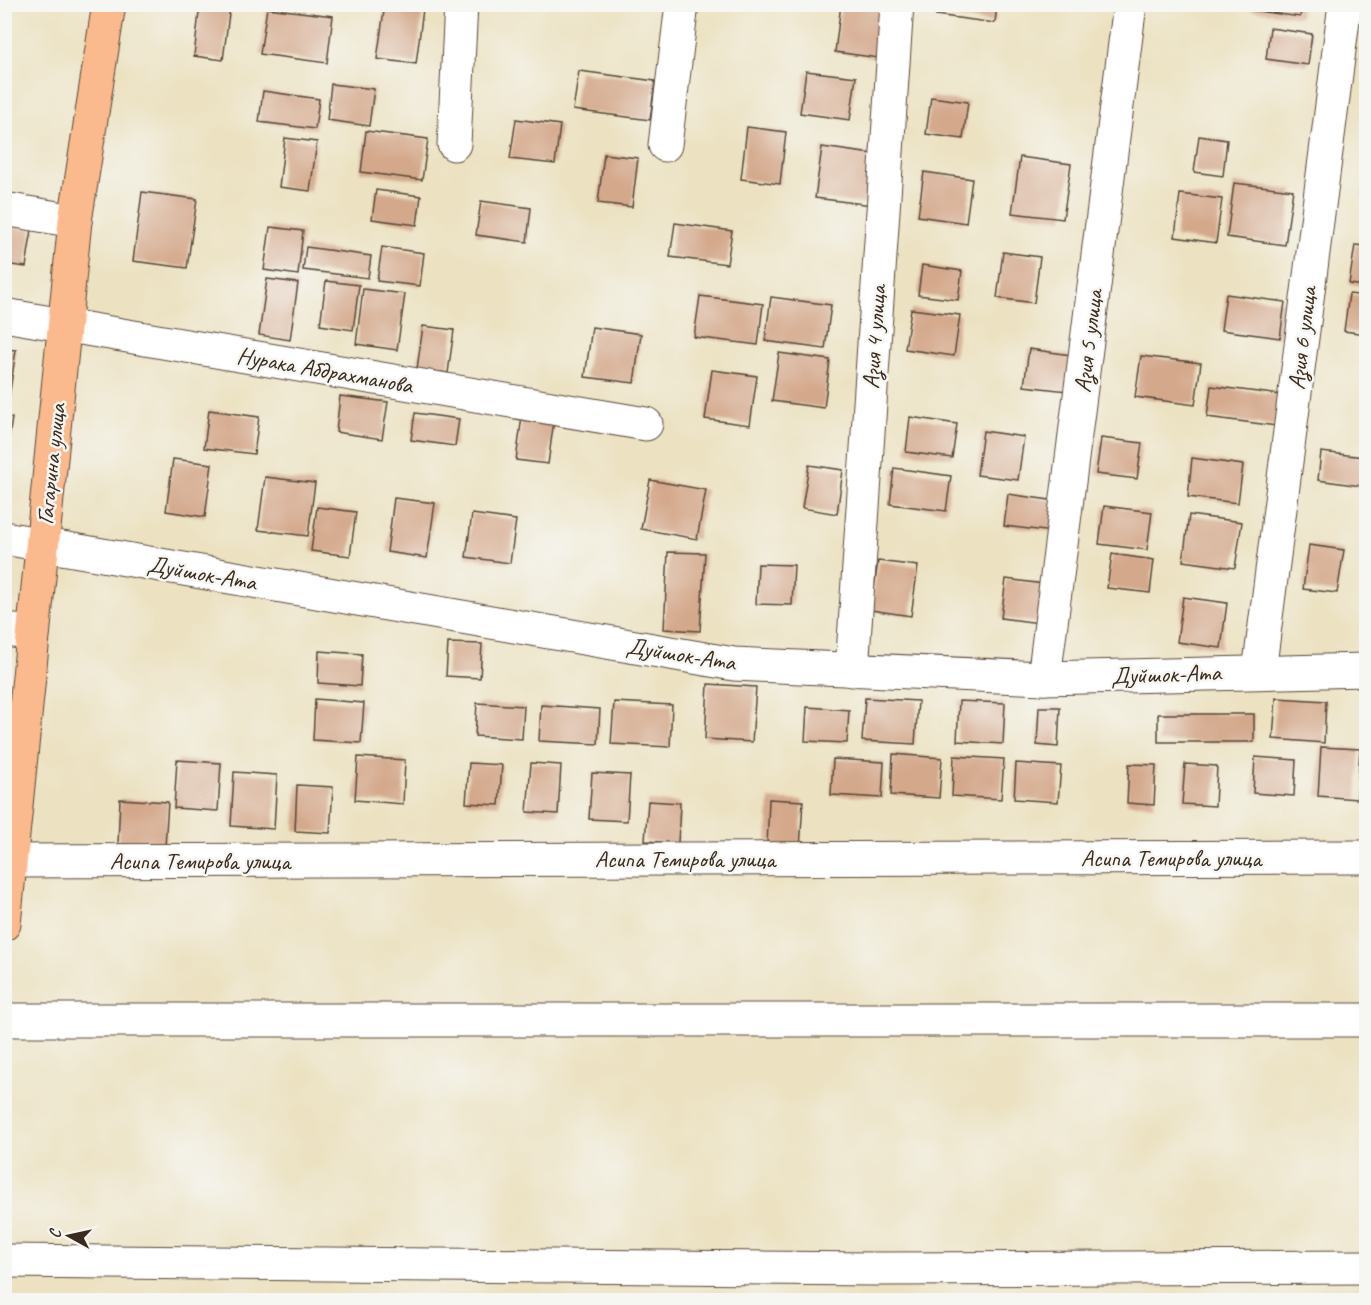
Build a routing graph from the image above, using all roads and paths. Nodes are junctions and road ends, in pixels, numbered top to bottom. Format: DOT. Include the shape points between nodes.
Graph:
graph roads {
  1 [pos="109,4"];
  2 [pos="461,4"];
  3 [pos="682,4"];
  4 [pos="897,4"];
  5 [pos="1130,4"];
  6 [pos="1345,4"];
  7 [pos="454,144"];
  8 [pos="665,145"];
  9 [pos="4,209"];
  10 [pos="75,221"];
  11 [pos="4,315"];
  12 [pos="65,325"];
  13 [pos="646,424"];
  14 [pos="4,538"];
  15 [pos="42,546"];
  16 [pos="19,632"];
  17 [pos="852,670"];
  18 [pos="1366,670"];
  19 [pos="1260,672"];
  20 [pos="1044,678"];
  21 [pos="13,747"];
  22 [pos="1366,858"];
  23 [pos="8,861"];
  24 [pos="4,924"];
  25 [pos="4,1020"];
  26 [pos="1366,1020"];
  27 [pos="4,1261"];
  28 [pos="1366,1267"];
  1 -- 10 [label="main road, Гагарина улица"];
  2 -- 7 [label="street"];
  3 -- 8 [label="street"];
  4 -- 17 [label="street, Азия 4 улица"];
  5 -- 20 [label="street, Азия 5 улица"];
  6 -- 19 [label="street, Азия 6 улица"];
  9 -- 10 [label="street"];
  10 -- 12 [label="main road, Гагарина улица"];
  11 -- 12 [label="street, Нурака Абдрахманова"];
  12 -- 13 [label="street, Нурака Абдрахманова"];
  12 -- 15 [label="main road, Гагарина улица"];
  14 -- 15 [label="street, Дуйшок-Ата"];
  15 -- 16 [label="main road, Гагарина улица"];
  15 -- 17 [label="street, Дуйшок-Ата" via="734,664"];
  16 -- 21 [label="main road, Гагарина улица"];
  17 -- 20 [label="street, Дуйшок-Ата"];
  18 -- 19 [label="street, Дуйшок-Ата"];
  19 -- 20 [label="street, Дуйшок-Ата"];
  21 -- 23 [label="main road, Гагарина улица"];
  22 -- 23 [label="street, Асипа Темирова улица"];
  23 -- 24 [label="main road, Гагарина улица"];
  25 -- 26 [label="street"];
  27 -- 28 [label="street" via="875,1269"];
}
